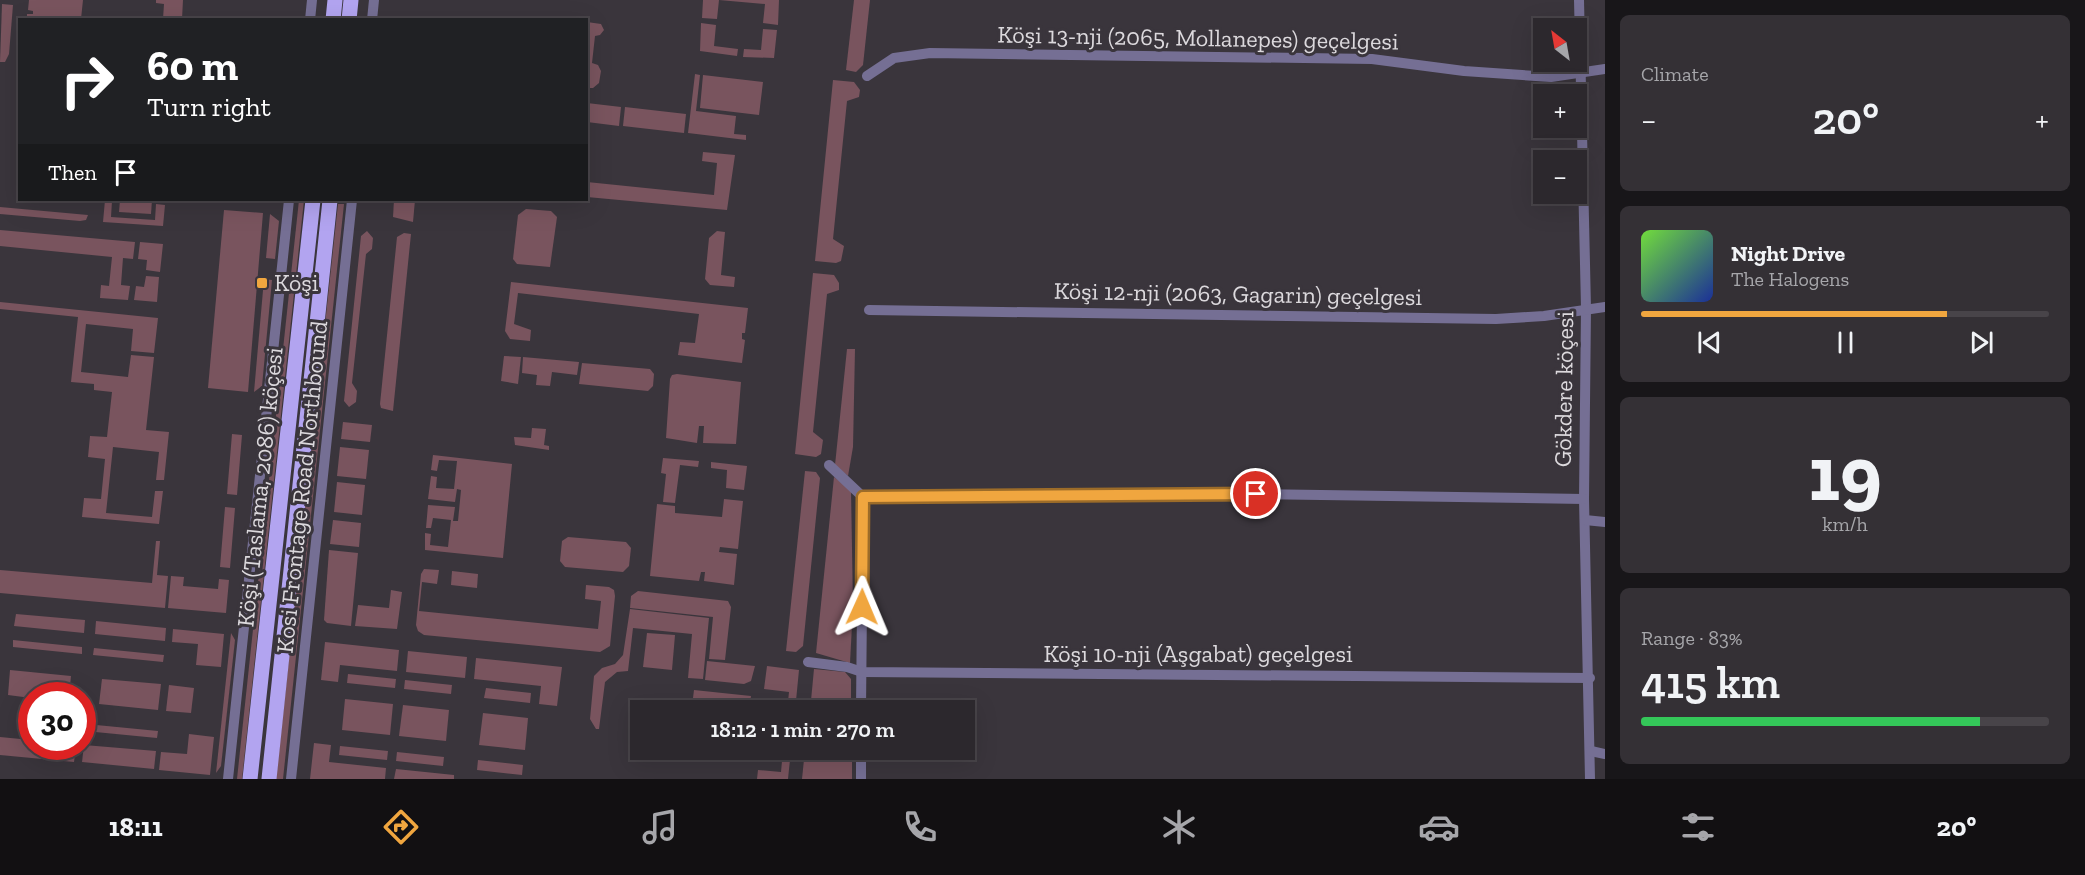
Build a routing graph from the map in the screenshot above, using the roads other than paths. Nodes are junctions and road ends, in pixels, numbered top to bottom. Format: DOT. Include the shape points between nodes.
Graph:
graph roads {
  1 [pos="312,0"];
  2 [pos="335,0"];
  3 [pos="351,0"];
  4 [pos="374,0"];
  5 [pos="1579,0"];
  6 [pos="310,18"];
  7 [pos="333,18"];
  8 [pos="349,18"];
  9 [pos="372,18"];
  10 [pos="1580,18"];
  11 [pos="1605,69"];
  12 [pos="1587,71"];
  13 [pos="1577,72"];
  14 [pos="1583,72"];
  15 [pos="867,76"];
  16 [pos="289,201"];
  17 [pos="314,201"];
  18 [pos="330,201"];
  19 [pos="352,201"];
  20 [pos="1605,307"];
  21 [pos="1586,309"];
  22 [pos="869,310"];
  23 [pos="829,465"];
  24 [pos="863,497"];
  25 [pos="1584,499"];
  26 [pos="1585,520"];
  27 [pos="1605,522"];
  28 [pos="808,662"];
  29 [pos="862,672"];
  30 [pos="1590,678"];
  31 [pos="861,700"];
  32 [pos="1591,752"];
  33 [pos="1605,754"];
  34 [pos="861,760"];
  35 [pos="228,779"];
  36 [pos="250,779"];
  37 [pos="269,779"];
  38 [pos="291,779"];
  39 [pos="861,779"];
  40 [pos="1590,779"];
  1 -- 6 [label="street"];
  2 -- 7 [label="main road"];
  3 -- 8 [label="main road"];
  4 -- 9 [label="street"];
  5 -- 10 [label="street, Gökdere köçesi"];
  11 -- 12 [label="street, Köşi 13-nji (2065, Mollanepes) geçelgesi"];
  13 -- 15 [label="street, Köşi 13-nji (2065, Mollanepes) geçelgesi" via="1551,76 1464,71 1372,59 930,53 894,58"];
  14 -- 21 [label="street, Gökdere köçesi"];
  16 -- 35 [label="street"];
  17 -- 36 [label="main road, Köşi (Taslama, 2086) köçesi"];
  18 -- 37 [label="main road, Köşi (Taslama, 2086) köçesi"];
  19 -- 38 [label="street, Kosi Frontage Road Northbound"];
  20 -- 21 [label="street, Köşi 12-nji (2063, Gagarin) geçelgesi"];
  21 -- 22 [label="street, Köşi 12-nji (2063, Gagarin) geçelgesi" via="1496,318"];
  21 -- 25 [label="street, Gökdere köçesi"];
  23 -- 24 [label="street"];
  24 -- 25 [label="street" via="1256,494"];
  24 -- 29 [label="street"];
  25 -- 26 [label="street, Gökdere köçesi"];
  26 -- 27 [label="street"];
  26 -- 30 [label="street, Gökdere köçesi"];
  28 -- 29 [label="street, Köşi 10-nji (Aşgabat) geçelgesi"];
  29 -- 30 [label="street, Köşi 10-nji (Aşgabat) geçelgesi"];
  29 -- 31 [label="street"];
  30 -- 32 [label="street, Gökdere köçesi"];
  32 -- 33 [label="street"];
  32 -- 40 [label="street, Gökdere köçesi"];
  34 -- 39 [label="street"];
}
